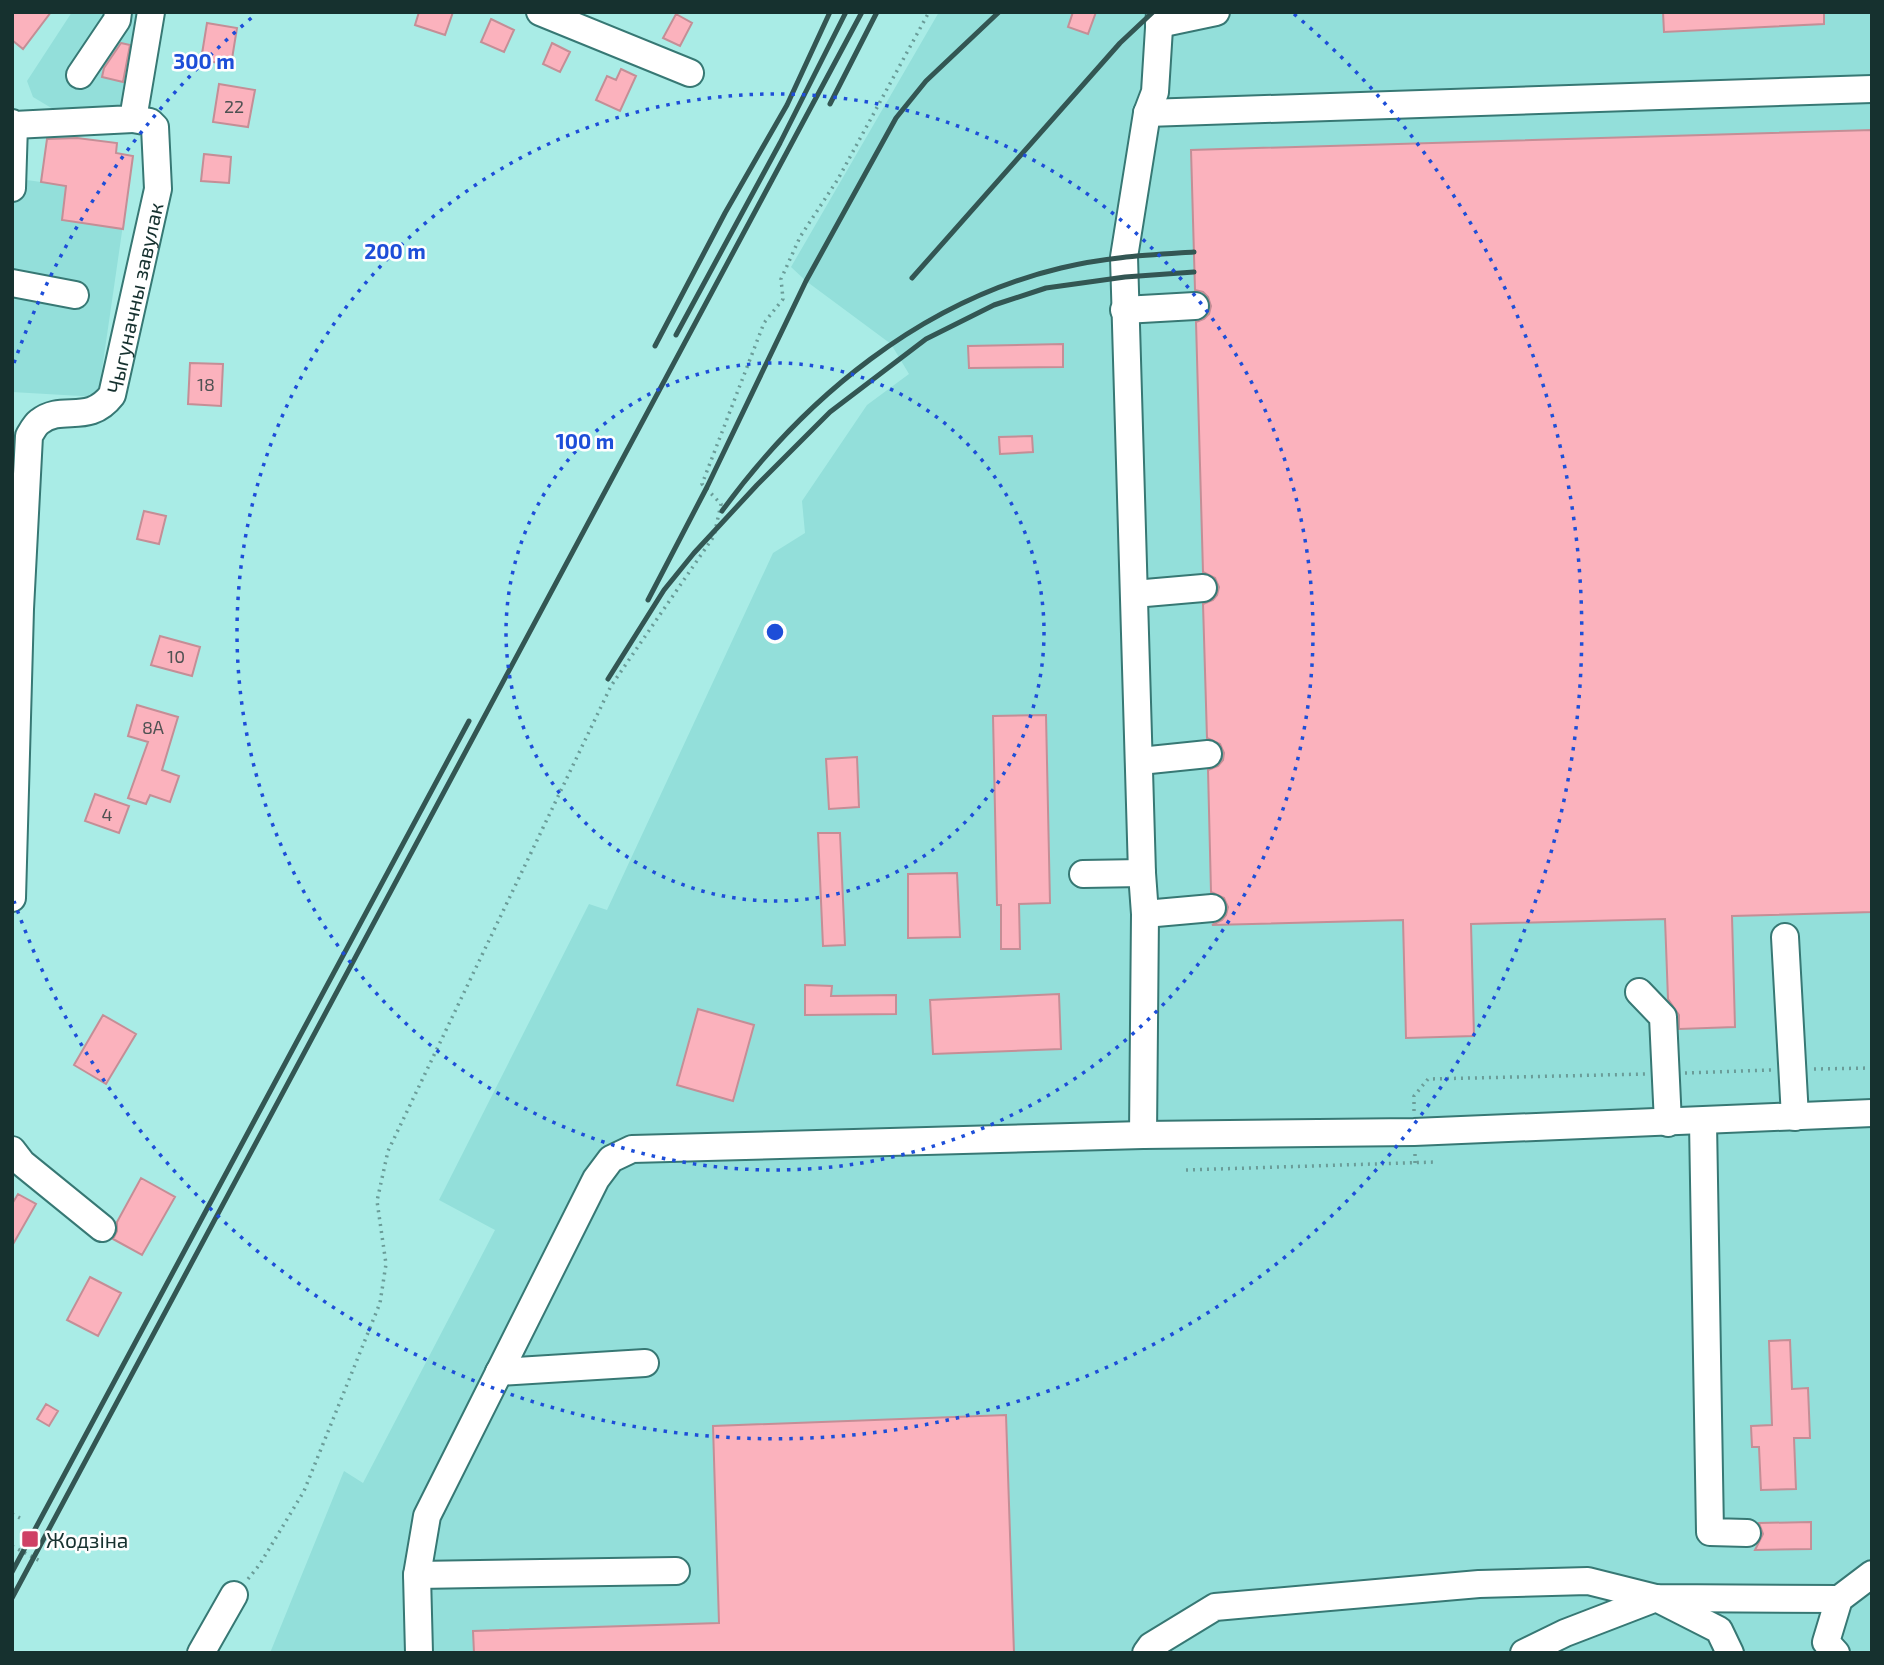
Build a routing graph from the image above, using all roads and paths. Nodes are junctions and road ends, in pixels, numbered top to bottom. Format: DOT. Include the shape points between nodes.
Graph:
graph roads {
  1 [pos="118,12"];
  2 [pos="151,12"];
  3 [pos="540,12"];
  4 [pos="929,12"];
  5 [pos="1216,12"];
  6 [pos="1159,18"];
  7 [pos="690,73"];
  8 [pos="80,75"];
  9 [pos="1872,89"];
  10 [pos="1147,113"];
  11 [pos="133,119"];
  12 [pos="13,124"];
  13 [pos="12,188"];
  14 [pos="12,283"];
  15 [pos="75,295"];
  16 [pos="1195,306"];
  17 [pos="1124,310"];
  18 [pos="1203,588"];
  19 [pos="1134,594"];
  20 [pos="1208,754"];
  21 [pos="1140,761"];
  22 [pos="1142,873"];
  23 [pos="1083,874"];
  24 [pos="12,898"];
  25 [pos="1212,908"];
  26 [pos="1146,914"];
  27 [pos="1785,937"];
  28 [pos="1639,992"];
  29 [pos="1872,1068"];
  30 [pos="1793,1070"];
  31 [pos="1665,1073"];
  32 [pos="1872,1113"];
  33 [pos="1795,1117"];
  34 [pos="1703,1122"];
  35 [pos="1668,1123"];
  36 [pos="1414,1132"];
  37 [pos="1143,1135"];
  38 [pos="12,1150"];
  39 [pos="1436,1162"];
  40 [pos="1415,1163"];
  41 [pos="1186,1170"];
  42 [pos="102,1228"];
  43 [pos="645,1363"];
  44 [pos="499,1372"];
  45 [pos="12,1514"];
  46 [pos="20,1518"];
  47 [pos="1746,1533"];
  48 [pos="12,1546"];
  49 [pos="40,1561"];
  50 [pos="676,1571"];
  51 [pos="1872,1574"];
  52 [pos="417,1575"];
  53 [pos="234,1595"];
  54 [pos="1656,1598"];
  55 [pos="1839,1599"];
  56 [pos="201,1653"];
  57 [pos="419,1653"];
  58 [pos="1146,1653"];
  59 [pos="1524,1653"];
  60 [pos="1730,1653"];
  61 [pos="1836,1653"];
  1 -- 8 [label="street"];
  2 -- 11 [label="street"];
  3 -- 7 [label="street"];
  4 -- 53 [label="path" via="838,179 800,237 781,279 783,299 764,323 702,484 721,504 714,536 611,686 388,1151 377,1201 386,1265 380,1303 304,1491 260,1564"];
  5 -- 6 [label="street"];
  6 -- 10 [label="street" via="1155,92"];
  9 -- 10 [label="street"];
  10 -- 17 [label="street" via="1124,257"];
  11 -- 12 [label="street"];
  11 -- 24 [label="street, Чыгуначны завулак" via="155,127 158,189 112,395 104,406 90,412 52,415 37,422 29,436"];
  12 -- 13 [label="street"];
  14 -- 15 [label="street"];
  16 -- 17 [label="street"];
  17 -- 19 [label="street"];
  18 -- 19 [label="street"];
  19 -- 21 [label="street"];
  20 -- 21 [label="street"];
  21 -- 22 [label="street"];
  22 -- 23 [label="street"];
  22 -- 26 [label="street"];
  25 -- 26 [label="street"];
  26 -- 37 [label="street"];
  27 -- 30 [label="street"];
  28 -- 31 [label="street" via="1663,1017"];
  29 -- 30 [label="path"];
  30 -- 31 [label="path"];
  30 -- 33 [label="street"];
  31 -- 35 [label="street"];
  31 -- 36 [label="path" via="1428,1079 1414,1096"];
  32 -- 33 [label="street"];
  33 -- 34 [label="street"];
  34 -- 35 [label="street"];
  34 -- 47 [label="street" via="1710,1532"];
  35 -- 36 [label="street"];
  36 -- 37 [label="street"];
  36 -- 40 [label="path"];
  37 -- 44 [label="street" via="632,1149 611,1159 596,1179"];
  38 -- 42 [label="street"];
  39 -- 40 [label="path"];
  40 -- 41 [label="path"];
  43 -- 44 [label="street"];
  44 -- 52 [label="street" via="427,1516"];
  45 -- 46 [label="path"];
  48 -- 49 [label="path"];
  50 -- 52 [label="street"];
  51 -- 55 [label="street"];
  52 -- 57 [label="street"];
  53 -- 56 [label="street"];
  54 -- 55 [label="street"];
  54 -- 58 [label="street" via="1588,1581 1479,1584 1215,1607"];
  54 -- 59 [label="street"];
  54 -- 60 [label="street" via="1719,1629"];
  55 -- 61 [label="street" via="1826,1642"];
}
